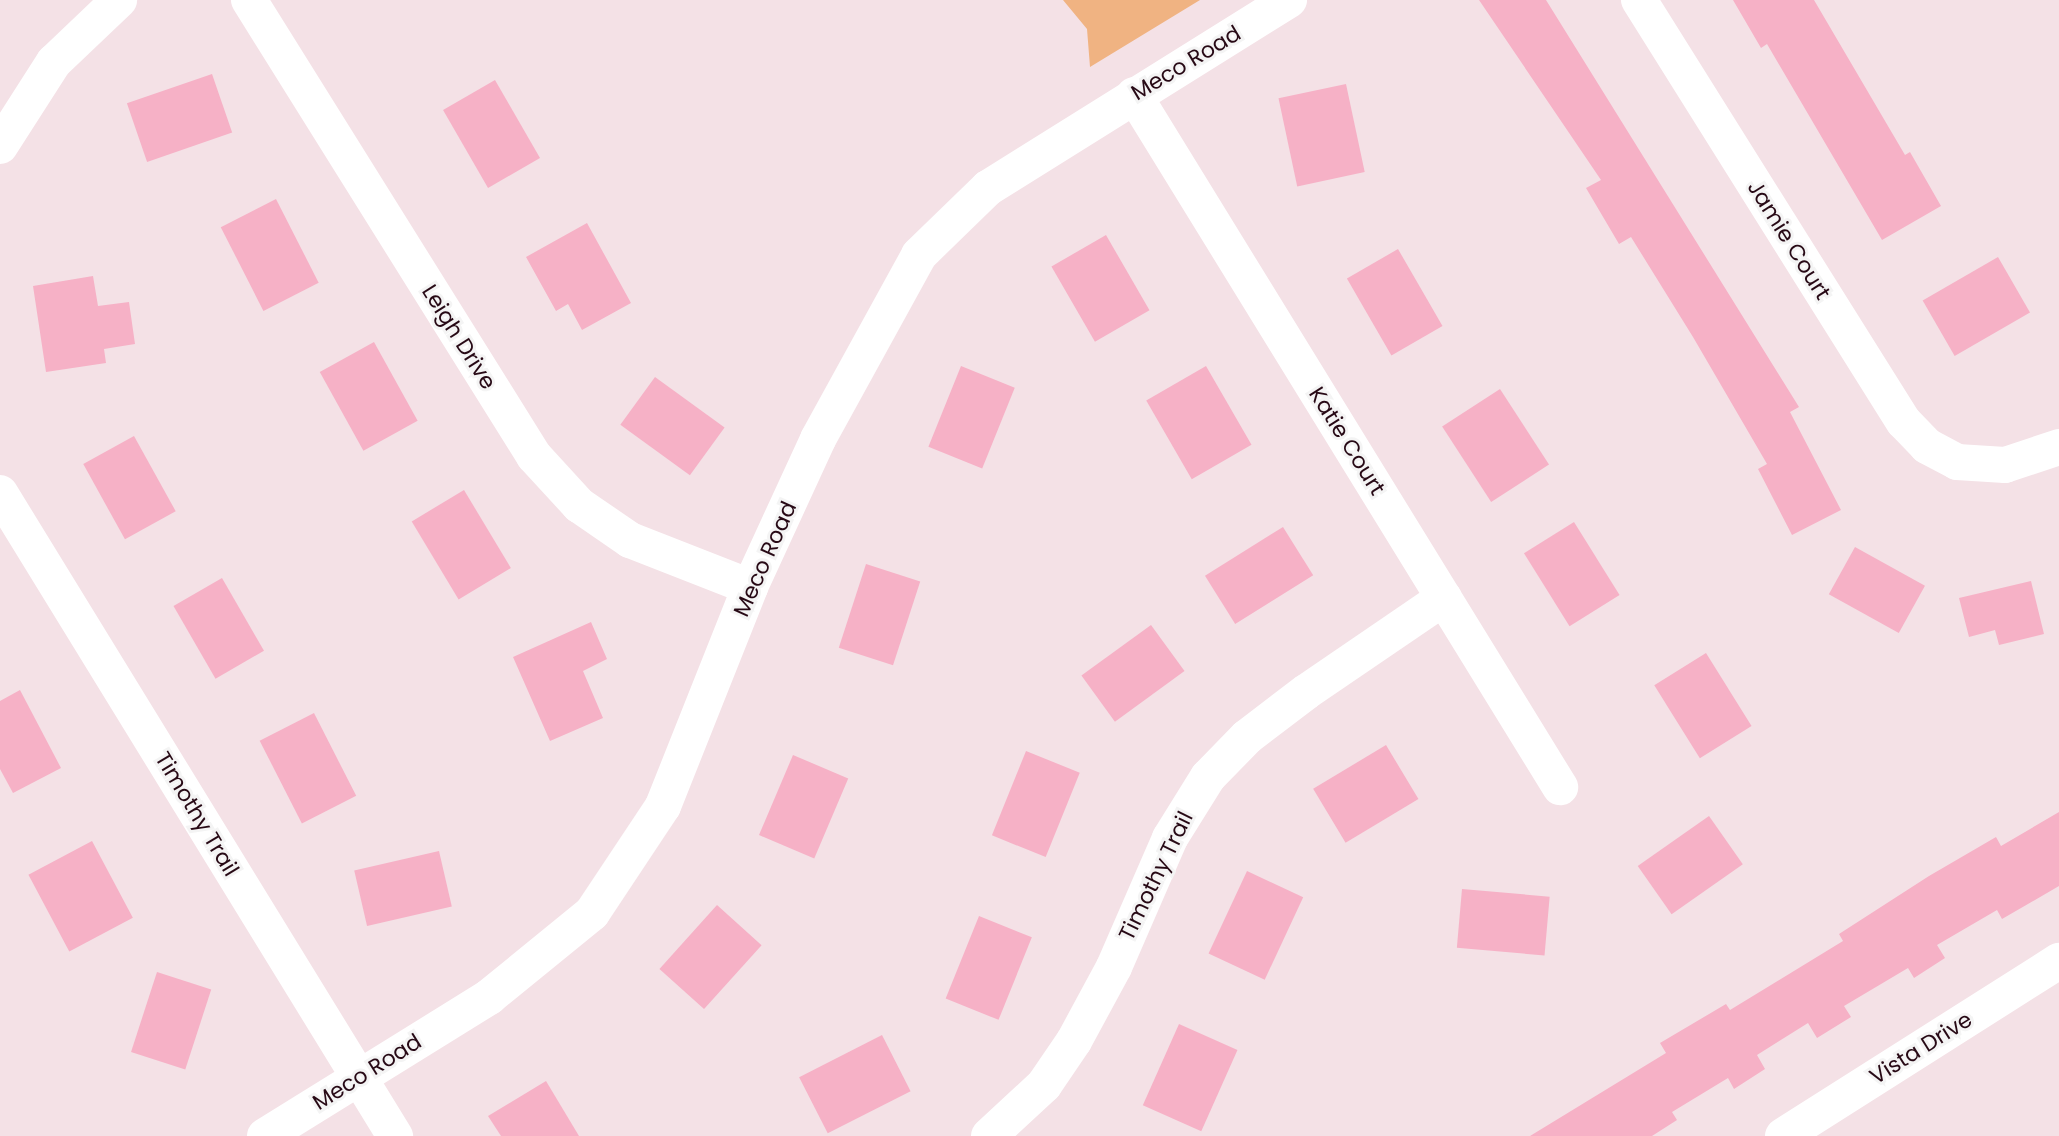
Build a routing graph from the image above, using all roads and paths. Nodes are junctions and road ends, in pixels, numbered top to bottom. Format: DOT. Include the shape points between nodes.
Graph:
graph roads {
  1 [pos="119,0"];
  2 [pos="249,0"];
  3 [pos="1289,0"];
  4 [pos="1639,0"];
  5 [pos="1134,95"];
  6 [pos="0,146"];
  7 [pos="2059,447"];
  8 [pos="0,493"];
  9 [pos="750,587"];
  10 [pos="1444,598"];
  11 [pos="1560,787"];
  12 [pos="2059,961"];
  13 [pos="358,1078"];
  14 [pos="265,1136"];
  15 [pos="395,1136"];
  16 [pos="989,1136"];
  17 [pos="1783,1136"];
  1 -- 6 [label="street" via="54,62"];
  2 -- 9 [label="street, Leigh Drive" via="534,456 579,505 630,540"];
  3 -- 5 [label="street, Meco Road"];
  4 -- 7 [label="street, Jamie Court" via="1904,422 1927,446 1957,462 2005,465"];
  5 -- 9 [label="street, Meco Road" via="988,188 919,255 866,345"];
  5 -- 10 [label="street, Katie Court"];
  8 -- 13 [label="street, Timothy Trail"];
  9 -- 13 [label="street, Meco Road" via="663,806 592,913 489,997"];
  10 -- 11 [label="street, Katie Court"];
  10 -- 16 [label="street, Timothy Trail" via="1306,692 1247,737 1208,777 1170,838 1114,967 1074,1041 1044,1085"];
  12 -- 17 [label="street, Vista Drive"];
  13 -- 14 [label="street, Meco Road"];
  13 -- 15 [label="street, Timothy Trail"];
}
